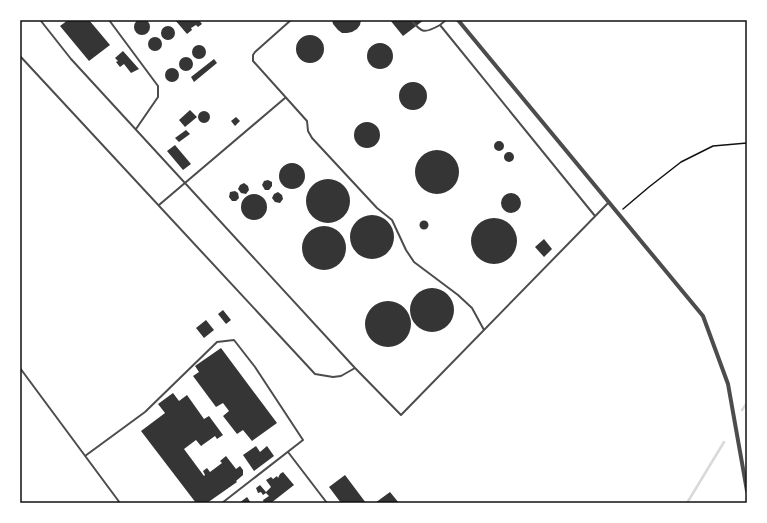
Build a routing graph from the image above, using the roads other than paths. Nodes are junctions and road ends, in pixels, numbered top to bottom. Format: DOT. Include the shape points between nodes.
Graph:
graph roads {
  1 [pos="41,20"];
  2 [pos="109,20"];
  3 [pos="291,20"];
  4 [pos="411,20"];
  5 [pos="446,20"];
  6 [pos="458,20"];
  7 [pos="440,25"];
  8 [pos="20,56"];
  9 [pos="285,98"];
  10 [pos="136,129"];
  11 [pos="185,183"];
  12 [pos="609,202"];
  13 [pos="159,205"];
  14 [pos="595,216"];
  15 [pos="484,330"];
  16 [pos="20,368"];
  17 [pos="355,368"];
  18 [pos="288,452"];
  19 [pos="85,456"];
  20 [pos="747,491"];
  21 [pos="120,503"];
  22 [pos="222,503"];
  23 [pos="327,503"];
  1 -- 10 [label="lane" via="71,59"];
  2 -- 10 [label="lane" via="158,86 158,97"];
  3 -- 9 [label="lane" via="253,55 253,61"];
  4 -- 7 [label="lane" via="423,31"];
  5 -- 7 [label="lane"];
  6 -- 12 [label="street"];
  7 -- 14 [label="lane"];
  8 -- 13 [label="lane"];
  9 -- 11 [label="lane"];
  9 -- 15 [label="lane" via="307,121 312,138 377,208 392,220 414,262 472,308"];
  10 -- 11 [label="lane"];
  11 -- 13 [label="lane"];
  11 -- 17 [label="lane"];
  12 -- 14 [label="lane"];
  12 -- 20 [label="street" via="703,316 728,384"];
  13 -- 17 [label="lane" via="315,374 341,376"];
  14 -- 15 [label="lane"];
  15 -- 17 [label="lane" via="401,415"];
  16 -- 19 [label="lane"];
  18 -- 19 [label="lane" via="303,440 234,340 217,342 145,412"];
  18 -- 22 [label="lane"];
  18 -- 23 [label="lane"];
  19 -- 21 [label="lane"];
}
